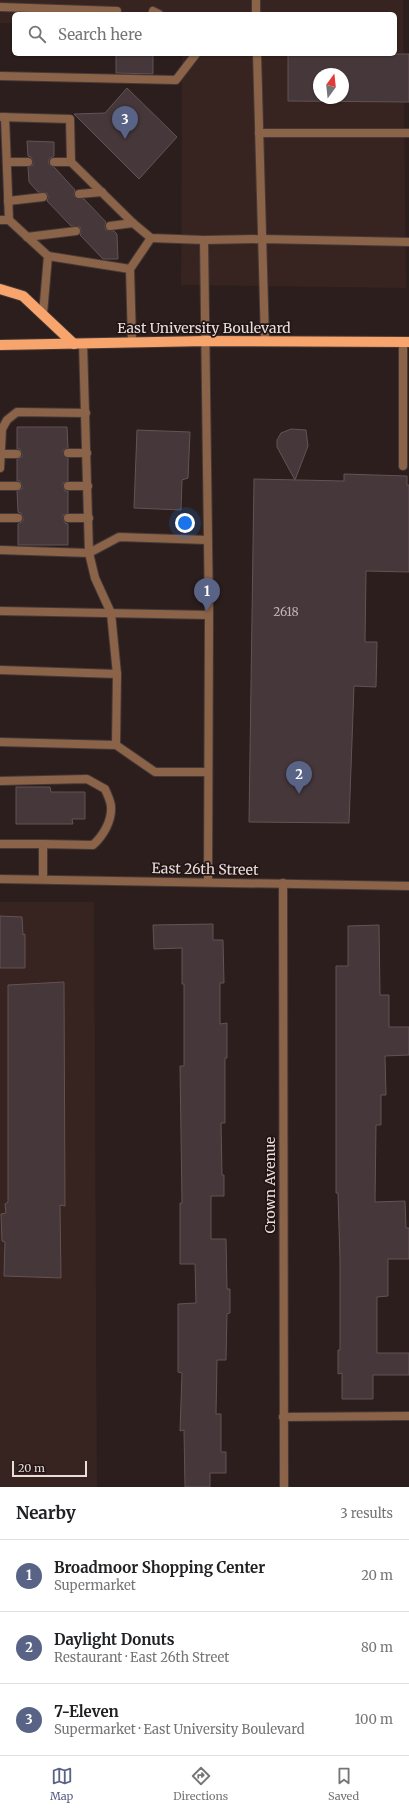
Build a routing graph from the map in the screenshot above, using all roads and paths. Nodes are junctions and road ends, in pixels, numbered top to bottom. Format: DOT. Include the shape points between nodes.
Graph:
graph roads {
  1 [pos="256,0"];
  2 [pos="0,7"];
  3 [pos="117,11"];
  4 [pos="256,12"];
  5 [pos="194,56"];
  6 [pos="257,56"];
  7 [pos="0,76"];
  8 [pos="2,117"];
  9 [pos="409,133"];
  10 [pos="259,134"];
  11 [pos="7,162"];
  12 [pos="28,162"];
  13 [pos="54,162"];
  14 [pos="71,162"];
  15 [pos="102,192"];
  16 [pos="79,194"];
  17 [pos="43,197"];
  18 [pos="8,201"];
  19 [pos="0,220"];
  20 [pos="9,220"];
  21 [pos="133,223"];
  22 [pos="110,226"];
  23 [pos="76,231"];
  24 [pos="27,237"];
  25 [pos="151,238"];
  26 [pos="262,239"];
  27 [pos="204,240"];
  28 [pos="409,242"];
  29 [pos="48,256"];
  30 [pos="130,269"];
  31 [pos="0,289"];
  32 [pos="43,314"];
  33 [pos="207,341"];
  34 [pos="265,341"];
  35 [pos="132,342"];
  36 [pos="406,342"];
  37 [pos="79,343"];
  38 [pos="0,345"];
  39 [pos="86,413"];
  40 [pos="87,453"];
  41 [pos="1,454"];
  42 [pos="17,454"];
  43 [pos="68,454"];
  44 [pos="403,466"];
  45 [pos="0,468"];
  46 [pos="0,486"];
  47 [pos="17,486"];
  48 [pos="68,486"];
  49 [pos="88,486"];
  50 [pos="0,518"];
  51 [pos="18,518"];
  52 [pos="68,518"];
  53 [pos="88,518"];
  54 [pos="207,540"];
  55 [pos="0,550"];
  56 [pos="89,553"];
  57 [pos="0,611"];
  58 [pos="111,613"];
  59 [pos="209,615"];
  60 [pos="0,670"];
  61 [pos="117,674"];
  62 [pos="0,742"];
  63 [pos="116,745"];
  64 [pos="208,772"];
  65 [pos="0,781"];
  66 [pos="0,844"];
  67 [pos="43,844"];
  68 [pos="0,879"];
  69 [pos="43,879"];
  70 [pos="208,882"];
  71 [pos="283,883"];
  72 [pos="409,886"];
  73 [pos="409,1416"];
  74 [pos="283,1417"];
  75 [pos="284,1487"];
  1 -- 4 [label="street"];
  2 -- 3 [label="street"];
  5 -- 7 [label="street" via="176,80"];
  6 -- 10 [label="street"];
  8 -- 11 [label="street"];
  8 -- 14 [label="street" via="70,118"];
  9 -- 10 [label="street"];
  10 -- 26 [label="street"];
  11 -- 12 [label="street"];
  11 -- 18 [label="street"];
  13 -- 14 [label="street"];
  14 -- 15 [label="street"];
  15 -- 16 [label="street"];
  15 -- 21 [label="street"];
  17 -- 18 [label="street"];
  18 -- 20 [label="street"];
  19 -- 20 [label="street"];
  20 -- 24 [label="street"];
  21 -- 22 [label="street"];
  21 -- 25 [label="street"];
  23 -- 24 [label="street"];
  24 -- 29 [label="street"];
  25 -- 27 [label="street"];
  25 -- 30 [label="street"];
  26 -- 27 [label="street"];
  26 -- 28 [label="street"];
  26 -- 34 [label="street"];
  27 -- 33 [label="street"];
  29 -- 30 [label="street"];
  29 -- 32 [label="street"];
  30 -- 35 [label="street"];
  31 -- 32 [label="main road" via="23,296"];
  32 -- 37 [label="main road"];
  33 -- 34 [label="main road, East University Boulevard"];
  33 -- 35 [label="main road, East University Boulevard"];
  33 -- 54 [label="street"];
  34 -- 36 [label="main road, East University Boulevard"];
  35 -- 37 [label="main road, East University Boulevard"];
  36 -- 44 [label="street"];
  37 -- 38 [label="main road, East University Boulevard"];
  37 -- 39 [label="street"];
  39 -- 40 [label="street"];
  39 -- 41 [label="street" via="17,412 7,420 2,429"];
  40 -- 43 [label="street"];
  40 -- 49 [label="street"];
  41 -- 42 [label="street"];
  41 -- 45 [label="street"];
  46 -- 47 [label="street"];
  48 -- 49 [label="street"];
  49 -- 53 [label="street"];
  50 -- 51 [label="street"];
  52 -- 53 [label="street"];
  53 -- 56 [label="street"];
  54 -- 56 [label="street" via="119,537"];
  54 -- 59 [label="street"];
  55 -- 56 [label="street"];
  56 -- 58 [label="street" via="95,578"];
  57 -- 58 [label="street"];
  58 -- 59 [label="street"];
  58 -- 61 [label="street"];
  59 -- 64 [label="street"];
  60 -- 61 [label="street"];
  61 -- 63 [label="street"];
  62 -- 63 [label="street"];
  63 -- 64 [label="street" via="155,772"];
  64 -- 70 [label="street"];
  65 -- 67 [label="street" via="87,780 105,788 111,807 102,837 92,845"];
  66 -- 67 [label="street"];
  67 -- 69 [label="street"];
  68 -- 69 [label="street, East 26th Street"];
  69 -- 70 [label="street, East 26th Street"];
  70 -- 71 [label="street, East 26th Street"];
  71 -- 72 [label="street, East 26th Street"];
  71 -- 74 [label="street, Crown Avenue"];
  73 -- 74 [label="street"];
  74 -- 75 [label="street, Crown Avenue"];
}
